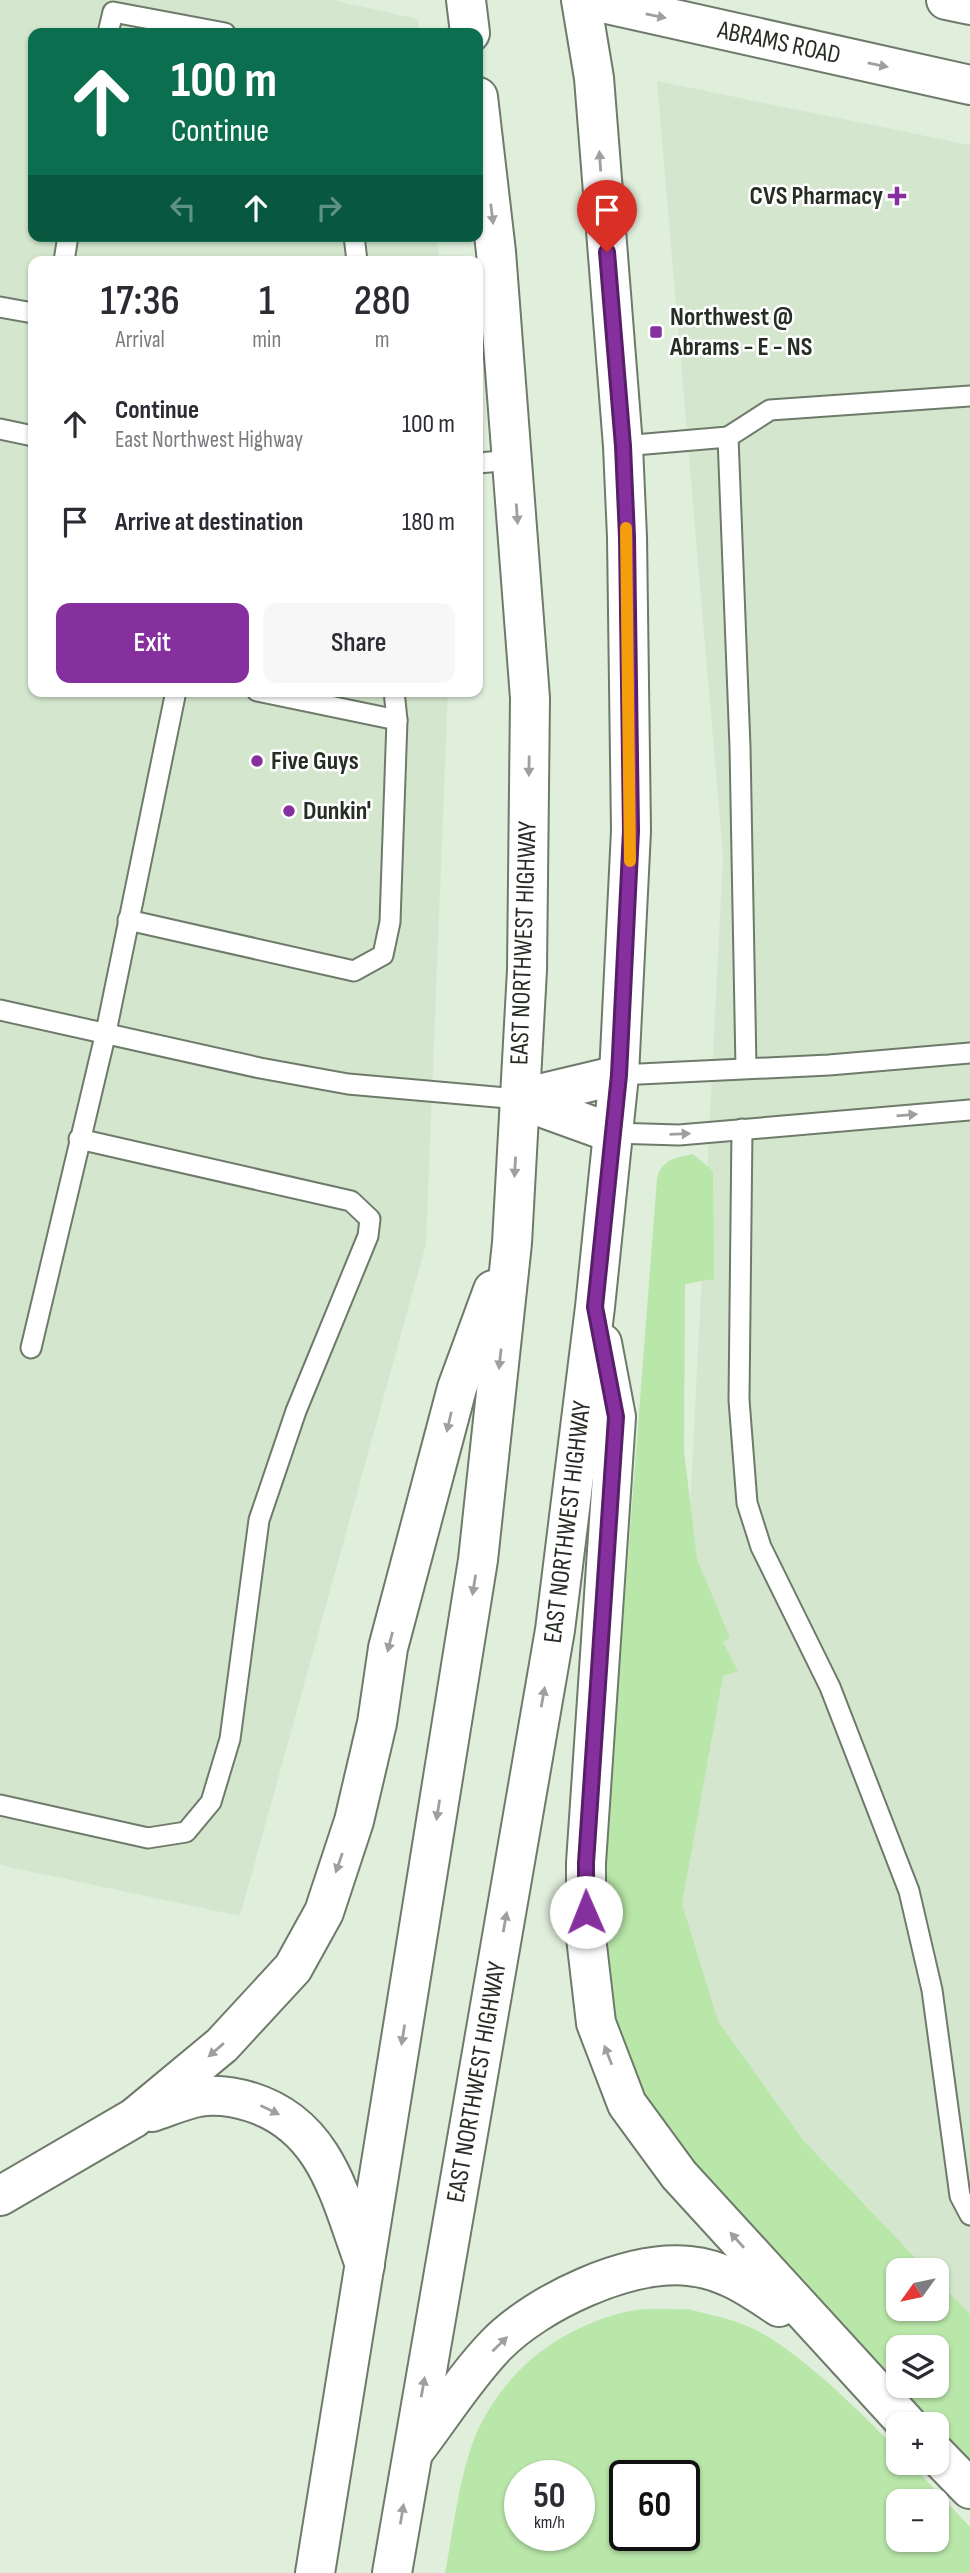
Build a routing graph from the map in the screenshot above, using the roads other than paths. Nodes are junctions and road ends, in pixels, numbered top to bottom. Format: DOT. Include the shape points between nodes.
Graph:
graph roads {
  1 [pos="466,0"];
  2 [pos="581,0"];
  3 [pos="589,0"];
  4 [pos="946,0"];
  5 [pos="970,5"];
  6 [pos="109,28"];
  7 [pos="198,28"];
  8 [pos="469,28"];
  9 [pos="970,85"];
  10 [pos="483,140"];
  11 [pos="0,307"];
  12 [pos="28,312"];
  13 [pos="970,396"];
  14 [pos="0,429"];
  15 [pos="28,435"];
  16 [pos="728,436"];
  17 [pos="623,446"];
  18 [pos="496,461"];
  19 [pos="175,697"];
  20 [pos="286,697"];
  21 [pos="395,697"];
  22 [pos="397,720"];
  23 [pos="128,920"];
  24 [pos="0,1010"];
  25 [pos="106,1032"];
  26 [pos="970,1053"];
  27 [pos="746,1068"];
  28 [pos="619,1075"];
  29 [pos="519,1099"];
  30 [pos="970,1110"];
  31 [pos="742,1129"];
  32 [pos="612,1133"];
  33 [pos="79,1139"];
  34 [pos="512,1242"];
  35 [pos="595,1307"];
  36 [pos="31,1348"];
  37 [pos="0,1805"];
  38 [pos="134,2118"];
  39 [pos="0,2196"];
  40 [pos="970,2215"];
  41 [pos="366,2269"];
  42 [pos="849,2364"];
  43 [pos="895,2412"];
  44 [pos="411,2454"];
  45 [pos="949,2467"];
  46 [pos="970,2489"];
  47 [pos="315,2573"];
  48 [pos="392,2573"];
  1 -- 8 [label="main road"];
  17 -- 2 [label="main road, EAST NORTHWEST HIGHWAY, one-way" via="594,78"];
  3 -- 9 [label="main road, ABRAMS ROAD, one-way"];
  4 -- 5 [label="main road"];
  6 -- 7 [label="lane" via="113,12"];
  10 -- 18 [label="main road, EAST NORTHWEST HIGHWAY, one-way" via="496,252"];
  11 -- 12 [label="lane"];
  13 -- 16 [label="lane" via="770,410"];
  14 -- 15 [label="lane"];
  16 -- 17 [label="lane"];
  16 -- 27 [label="lane"];
  17 -- 28 [label="main road, EAST NORTHWEST HIGHWAY" via="631,831"];
  18 -- 29 [label="main road, EAST NORTHWEST HIGHWAY, one-way" via="530,698 527,970"];
  19 -- 23 [label="lane"];
  20 -- 22 [label="lane"];
  21 -- 22 [label="lane"];
  22 -- 23 [label="lane" via="390,922 383,955 354,971"];
  23 -- 25 [label="lane"];
  24 -- 25 [label="lane"];
  25 -- 29 [label="lane" via="348,1084"];
  25 -- 33 [label="lane"];
  26 -- 27 [label="lane"];
  27 -- 28 [label="lane"];
  28 -- 29 [label="main road"];
  28 -- 32 [label="main road, EAST NORTHWEST HIGHWAY"];
  29 -- 32 [label="main road"];
  29 -- 34 [label="main road, EAST NORTHWEST HIGHWAY, one-way"];
  31 -- 30 [label="lane, one-way"];
  32 -- 31 [label="lane, one-way" via="678,1135"];
  31 -- 40 [label="lane" via="739,1400 747,1503 761,1547 830,1687 909,1891 932,1990 960,2196"];
  32 -- 35 [label="main road, EAST NORTHWEST HIGHWAY"];
  33 -- 36 [label="lane"];
  33 -- 37 [label="lane" via="351,1201 370,1219 368,1236 296,1411 259,1520 230,1740 211,1802 186,1832 148,1838"];
  34 -- 38 [label="main road, one-way" via="457,1388 388,1648 377,1723 354,1821 324,1912 293,1968 231,2036"];
  34 -- 41 [label="main road, EAST NORTHWEST HIGHWAY, one-way" via="478,1560"];
  42 -- 35 [label="main road, one-way" via="679,2175 627,2104 596,2023 586,1937 586,1863 616,1417"];
  44 -- 35 [label="main road, EAST NORTHWEST HIGHWAY, one-way" via="555,1630"];
  38 -- 39 [label="main road"];
  38 -- 41 [label="main road, one-way" via="200,2096 236,2097 270,2108 300,2129 324,2156"];
  41 -- 47 [label="main road, EAST NORTHWEST HIGHWAY"];
  42 -- 43 [label="main road"];
  44 -- 42 [label="main road, one-way" via="497,2344 578,2289 626,2272 689,2266 738,2279 793,2316"];
  48 -- 44 [label="main road, EAST NORTHWEST HIGHWAY, one-way"];
  45 -- 46 [label="main road"];
}
